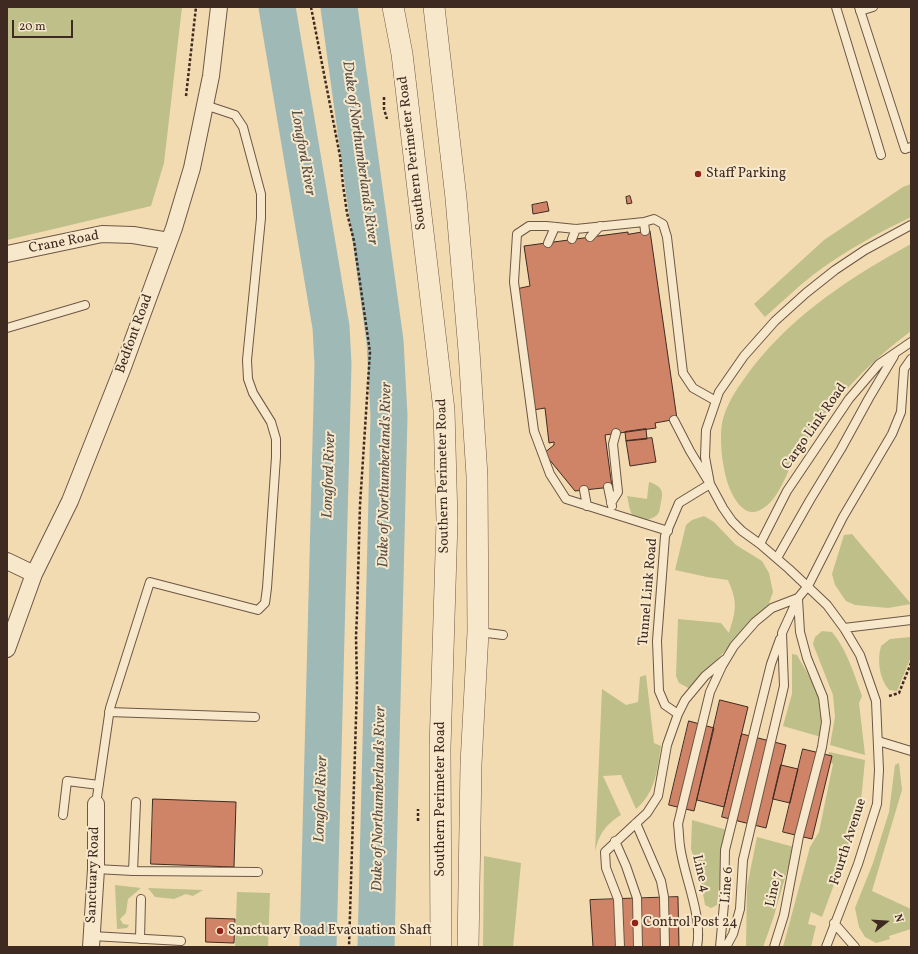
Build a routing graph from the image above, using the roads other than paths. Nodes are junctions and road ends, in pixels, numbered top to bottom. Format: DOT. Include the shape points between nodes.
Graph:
graph roads {
  1 [pos="219,7"];
  2 [pos="393,7"];
  3 [pos="434,7"];
  4 [pos="836,7"];
  5 [pos="873,7"];
  6 [pos="860,9"];
  7 [pos="205,105"];
  8 [pos="911,147"];
  9 [pos="881,155"];
  10 [pos="644,222"];
  11 [pos="911,225"];
  12 [pos="600,226"];
  13 [pos="555,227"];
  14 [pos="576,229"];
  15 [pos="645,232"];
  16 [pos="590,237"];
  17 [pos="572,240"];
  18 [pos="169,241"];
  19 [pos="548,243"];
  20 [pos="7,254"];
  21 [pos="85,305"];
  22 [pos="7,328"];
  23 [pos="911,342"];
  24 [pos="895,353"];
  25 [pos="911,358"];
  26 [pos="716,401"];
  27 [pos="674,420"];
  28 [pos="616,433"];
  29 [pos="710,484"];
  30 [pos="608,487"];
  31 [pos="584,490"];
  32 [pos="611,504"];
  33 [pos="587,506"];
  34 [pos="614,515"];
  35 [pos="668,531"];
  36 [pos="760,544"];
  37 [pos="777,558"];
  38 [pos="7,561"];
  39 [pos="34,574"];
  40 [pos="808,586"];
  41 [pos="798,598"];
  42 [pos="911,620"];
  43 [pos="844,628"];
  44 [pos="478,632"];
  45 [pos="782,633"];
  46 [pos="503,635"];
  47 [pos="7,649"];
  48 [pos="728,656"];
  49 [pos="109,712"];
  50 [pos="678,714"];
  51 [pos="255,717"];
  52 [pos="878,741"];
  53 [pos="911,751"];
  54 [pos="99,785"];
  55 [pos="136,802"];
  56 [pos="96,804"];
  57 [pos="63,815"];
  58 [pos="636,822"];
  59 [pos="615,841"];
  60 [pos="96,869"];
  61 [pos="133,871"];
  62 [pos="258,872"];
  63 [pos="141,899"];
  64 [pos="834,923"];
  65 [pos="140,939"];
  66 [pos="92,941"];
  67 [pos="181,941"];
  68 [pos="441,947"];
  69 [pos="468,947"];
  70 [pos="620,947"];
  71 [pos="638,947"];
  72 [pos="665,947"];
  73 [pos="697,947"];
  74 [pos="720,947"];
  75 [pos="726,947"];
  76 [pos="774,947"];
  77 [pos="826,947"];
  78 [pos="856,947"];
  1 -- 7 [label="street, Bedfont Road"];
  2 -- 68 [label="street, Southern Perimeter Road" via="404,77 444,410 447,521 440,748"];
  3 -- 44 [label="street, Southern Perimeter Road" via="456,198 469,351 477,476"];
  4 -- 9 [label="lane"];
  5 -- 6 [label="lane"];
  6 -- 8 [label="lane" via="905,149"];
  7 -- 18 [label="street, Bedfont Road" via="192,168"];
  7 -- 49 [label="lane" via="234,115 243,127 261,194 261,218 247,360 248,379 253,393 271,422 276,439 268,588 265,603 258,610 150,582"];
  10 -- 12 [label="lane"];
  10 -- 15 [label="lane"];
  10 -- 26 [label="lane" via="654,219 663,224 667,237 684,373 693,388"];
  11 -- 26 [label="lane" via="835,270 806,293 744,356 719,392"];
  12 -- 14 [label="lane"];
  12 -- 16 [label="lane"];
  13 -- 14 [label="lane"];
  13 -- 19 [label="lane"];
  13 -- 33 [label="lane" via="529,226 517,234 514,282 534,431 550,474 566,499"];
  14 -- 17 [label="lane"];
  18 -- 20 [label="street, Crane Road" via="133,235 102,234"];
  18 -- 39 [label="street, Bedfont Road" via="73,494"];
  21 -- 22 [label="lane"];
  23 -- 24 [label="lane, Cargo Link Road"];
  24 -- 36 [label="lane, Cargo Link Road" via="879,364 849,398 787,491"];
  24 -- 37 [label="lane"];
  25 -- 40 [label="lane" via="904,369 901,412 892,434 843,517"];
  26 -- 29 [label="lane" via="706,430 705,457"];
  27 -- 29 [label="lane"];
  28 -- 32 [label="lane" via="613,444 618,492"];
  29 -- 35 [label="lane, Tunnel Link Road" via="680,503"];
  29 -- 36 [label="lane" via="732,521"];
  30 -- 32 [label="lane"];
  31 -- 33 [label="lane"];
  32 -- 34 [label="lane"];
  33 -- 34 [label="lane"];
  34 -- 35 [label="lane"];
  35 -- 50 [label="lane, Tunnel Link Road" via="665,536 656,641 659,692 665,706"];
  36 -- 37 [label="lane, Fourth Avenue"];
  37 -- 40 [label="lane, Fourth Avenue"];
  38 -- 39 [label="street"];
  39 -- 47 [label="street, Bedfont Road"];
  40 -- 41 [label="lane"];
  40 -- 43 [label="lane, Fourth Avenue" via="827,604"];
  41 -- 45 [label="lane"];
  41 -- 48 [label="lane" via="772,608 755,622"];
  41 -- 76 [label="lane, Line 7" via="800,632 807,658 823,697 826,722 784,915"];
  42 -- 43 [label="lane"];
  43 -- 52 [label="lane, Fourth Avenue" via="860,655 876,700"];
  44 -- 46 [label="lane"];
  44 -- 69 [label="street, Southern Perimeter Road"];
  45 -- 74 [label="lane" via="771,664 725,850"];
  45 -- 75 [label="lane, Line 6" via="784,686 743,860 740,909 733,934"];
  48 -- 50 [label="lane" via="705,676 684,700"];
  48 -- 73 [label="lane, Line 4" via="710,692 678,824 680,846 697,925"];
  49 -- 51 [label="lane"];
  49 -- 54 [label="lane"];
  50 -- 58 [label="lane" via="667,745 658,796 647,813"];
  52 -- 53 [label="lane"];
  52 -- 64 [label="lane, Fourth Avenue" via="880,770 877,804 858,864"];
  54 -- 56 [label="lane"];
  54 -- 57 [label="lane" via="67,781"];
  55 -- 61 [label="lane"];
  56 -- 60 [label="street, Sanctuary Road"];
  58 -- 59 [label="lane"];
  58 -- 72 [label="lane" via="661,881 664,897"];
  59 -- 70 [label="lane" via="605,852 606,868 618,899"];
  59 -- 71 [label="lane" via="637,898"];
  60 -- 61 [label="lane"];
  60 -- 66 [label="street, Sanctuary Road"];
  61 -- 62 [label="lane"];
  63 -- 65 [label="lane"];
  64 -- 77 [label="lane, Fourth Avenue"];
  64 -- 78 [label="lane"];
  65 -- 66 [label="lane"];
  65 -- 67 [label="lane"];
}
